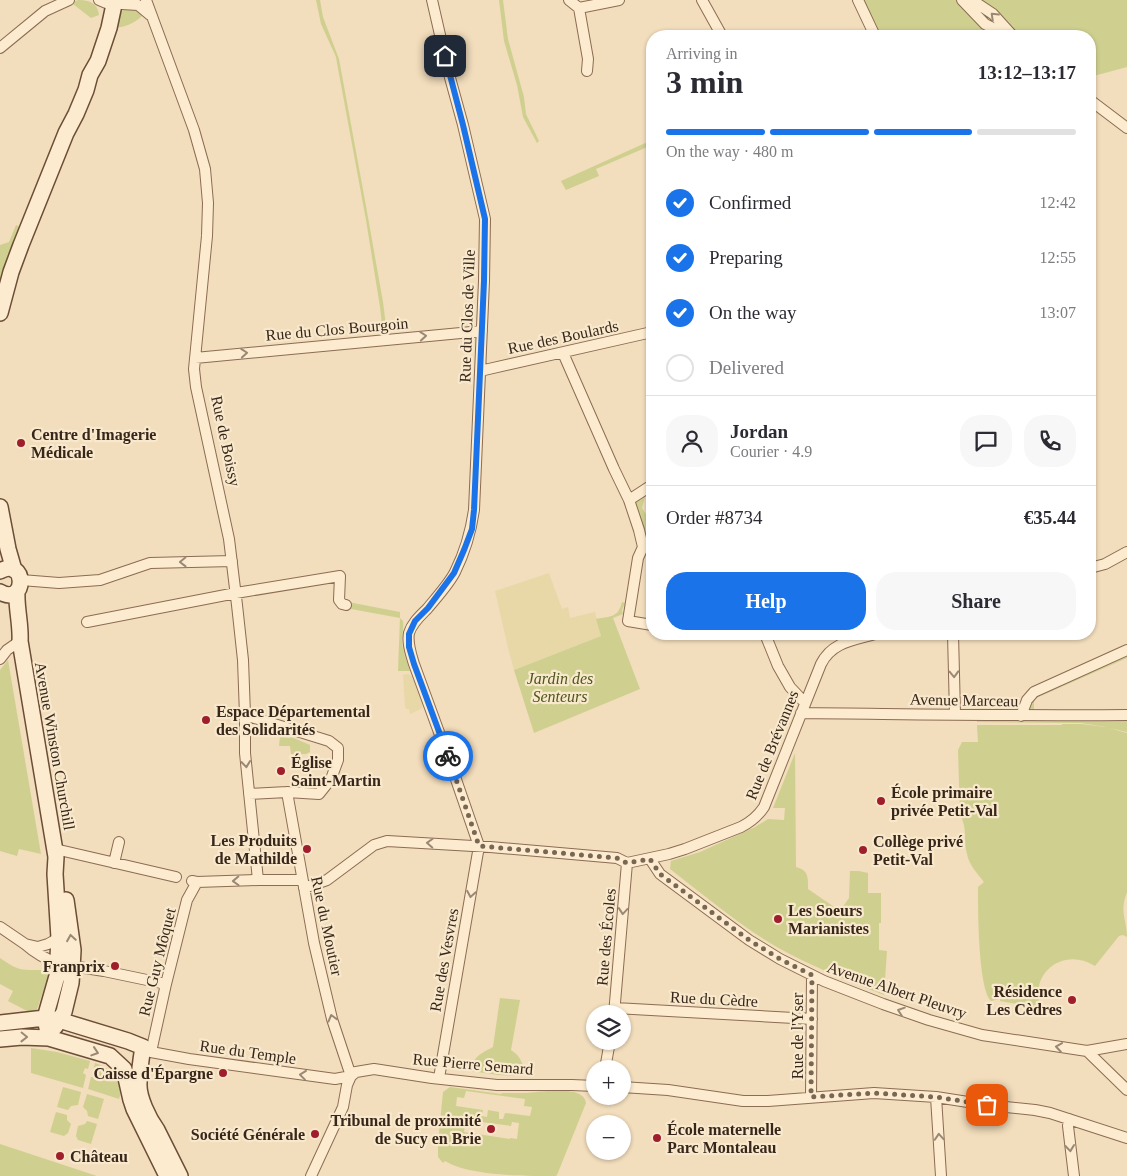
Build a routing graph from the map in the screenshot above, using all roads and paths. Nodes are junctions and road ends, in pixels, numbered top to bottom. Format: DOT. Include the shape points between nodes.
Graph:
graph roads {
  1 [pos="69,0"];
  2 [pos="146,0"];
  3 [pos="432,0"];
  4 [pos="569,0"];
  5 [pos="619,0"];
  6 [pos="702,0"];
  7 [pos="858,0"];
  8 [pos="962,0"];
  9 [pos="972,0"];
  10 [pos="108,1"];
  11 [pos="579,8"];
  12 [pos="152,18"];
  13 [pos="719,30"];
  14 [pos="872,30"];
  15 [pos="998,30"];
  16 [pos="1008,30"];
  17 [pos="0,48"];
  18 [pos="587,71"];
  19 [pos="1096,105"];
  20 [pos="1127,128"];
  21 [pos="0,313"];
  22 [pos="482,331"];
  23 [pos="646,333"];
  24 [pos="563,353"];
  25 [pos="195,358"];
  26 [pos="480,370"];
  27 [pos="646,489"];
  28 [pos="629,500"];
  29 [pos="0,506"];
  30 [pos="646,545"];
  31 [pos="646,551"];
  32 [pos="1127,552"];
  33 [pos="232,561"];
  34 [pos="1096,566"];
  35 [pos="9,574"];
  36 [pos="1,592"];
  37 [pos="236,593"];
  38 [pos="346,605"];
  39 [pos="87,622"];
  40 [pos="646,624"];
  41 [pos="767,640"];
  42 [pos="856,640"];
  43 [pos="953,640"];
  44 [pos="20,641"];
  45 [pos="1127,650"];
  46 [pos="0,659"];
  47 [pos="805,703"];
  48 [pos="801,713"];
  49 [pos="955,714"];
  50 [pos="245,715"];
  51 [pos="1127,715"];
  52 [pos="1021,716"];
  53 [pos="287,792"];
  54 [pos="249,794"];
  55 [pos="119,842"];
  56 [pos="479,846"];
  57 [pos="55,853"];
  58 [pos="650,859"];
  59 [pos="114,863"];
  60 [pos="627,863"];
  61 [pos="176,877"];
  62 [pos="258,880"];
  63 [pos="194,882"];
  64 [pos="303,884"];
  65 [pos="0,927"];
  66 [pos="60,938"];
  67 [pos="25,944"];
  68 [pos="65,964"];
  69 [pos="812,975"];
  70 [pos="166,984"];
  71 [pos="615,1005"];
  72 [pos="631,1012"];
  73 [pos="52,1019"];
  74 [pos="812,1019"];
  75 [pos="0,1023"];
  76 [pos="48,1038"];
  77 [pos="0,1039"];
  78 [pos="1127,1044"];
  79 [pos="147,1049"];
  80 [pos="1087,1051"];
  81 [pos="351,1076"];
  82 [pos="439,1078"];
  83 [pos="586,1086"];
  84 [pos="631,1088"];
  85 [pos="1127,1090"];
  86 [pos="811,1097"];
  87 [pos="936,1097"];
  88 [pos="1070,1120"];
  89 [pos="1127,1138"];
  90 [pos="167,1176"];
  91 [pos="180,1176"];
  92 [pos="311,1176"];
  93 [pos="941,1176"];
  94 [pos="1074,1176"];
  1 -- 17 [label="street" via="45,11"];
  2 -- 12 [label="street, Rue de Boissy"];
  3 -- 22 [label="street, Rue du Clos de Ville" via="485,219"];
  4 -- 11 [label="street"];
  5 -- 11 [label="street"];
  6 -- 13 [label="street"];
  7 -- 14 [label="street"];
  8 -- 15 [label="street" via="982,21"];
  16 -- 9 [label="street, one-way" via="993,14"];
  10 -- 12 [label="street" via="138,5"];
  10 -- 21 [label="street" via="91,58 71,107 66,133 14,263"];
  11 -- 18 [label="street" via="588,59"];
  12 -- 25 [label="street, Rue de Boissy" via="194,130 205,169 208,236"];
  19 -- 20 [label="street"];
  25 -- 22 [label="street, Rue du Clos Bourgoin, one-way"];
  22 -- 26 [label="street, Rue du Clos de Ville"];
  23 -- 24 [label="street, Rue des Boulards"];
  24 -- 26 [label="street, Rue des Boulards"];
  24 -- 28 [label="street"];
  25 -- 33 [label="street, Rue de Boissy" via="196,386"];
  26 -- 56 [label="street, Rue du Clos de Ville" via="472,529 454,573 415,621 409,634 414,664"];
  27 -- 28 [label="street"];
  28 -- 30 [label="street"];
  29 -- 35 [label="street, Avenue Winston Churchill" via="10,558"];
  31 -- 40 [label="street" via="638,558 628,621"];
  32 -- 34 [label="street"];
  33 -- 35 [label="street, one-way" via="150,563 100,580 59,583 36,582"];
  33 -- 37 [label="street, Rue de Boissy"];
  35 -- 36 [label="street" via="11,594"];
  35 -- 44 [label="street, Avenue Winston Churchill" via="21,630"];
  36 -- 44 [label="street, Avenue Winston Churchill"];
  37 -- 38 [label="street" via="340,576 339,600"];
  37 -- 39 [label="street"];
  37 -- 50 [label="street, Rue de Boissy"];
  41 -- 47 [label="street" via="790,687"];
  42 -- 47 [label="street, Rue de Brévannes" via="839,645 828,653"];
  43 -- 49 [label="street, one-way"];
  44 -- 46 [label="street"];
  44 -- 57 [label="street, Avenue Winston Churchill"];
  45 -- 52 [label="street" via="1034,692"];
  47 -- 48 [label="street, Rue de Brévannes"];
  48 -- 49 [label="street, Avenue Marceau"];
  48 -- 58 [label="street, Rue de Brévannes" via="760,814 749,822 686,849"];
  49 -- 52 [label="street, Avenue Marceau"];
  50 -- 53 [label="street" via="328,741 338,748 338,760 331,779 319,794"];
  50 -- 54 [label="street, Rue de Boissy, one-way"];
  51 -- 52 [label="street, Avenue Marceau"];
  53 -- 54 [label="street"];
  53 -- 64 [label="street, Rue du Moutier"];
  54 -- 62 [label="street, Rue de Boissy"];
  55 -- 59 [label="street"];
  56 -- 60 [label="street, Rue de Brévannes" via="617,858"];
  56 -- 64 [label="street, Rue de Brévannes, one-way" via="387,841 374,845 327,880"];
  56 -- 82 [label="street, Rue des Vesvres, one-way"];
  57 -- 59 [label="street"];
  57 -- 66 [label="street, Avenue Winston Churchill"];
  68 -- 57 [label="street, Avenue Winston Churchill, one-way" via="73,950 62,873"];
  58 -- 60 [label="street, Rue de Brévannes"];
  58 -- 69 [label="street, Avenue Albert Pleuvry" via="660,874 749,940"];
  59 -- 61 [label="street"];
  60 -- 71 [label="street, Rue des Écoles, one-way"];
  62 -- 63 [label="street, Rue de Brévannes, one-way"];
  62 -- 64 [label="street, Rue de Brévannes"];
  63 -- 70 [label="street, Rue Guy Môquet"];
  81 -- 64 [label="street, Rue du Moutier, one-way" via="332,1018"];
  65 -- 67 [label="street"];
  66 -- 67 [label="street" via="38,947"];
  66 -- 68 [label="street, Avenue Winston Churchill"];
  67 -- 68 [label="street" via="35,953"];
  68 -- 70 [label="street"];
  68 -- 73 [label="street, Avenue Winston Churchill" via="71,983 64,1012"];
  69 -- 74 [label="street, Rue de l'Yser"];
  80 -- 69 [label="street, Avenue Albert Pleuvry, one-way" via="982,1035 883,1004"];
  70 -- 79 [label="street, Rue Guy Môquet"];
  72 -- 74 [label="street, Rue du Cèdre"];
  73 -- 75 [label="street"];
  73 -- 76 [label="street, Avenue Winston Churchill"];
  73 -- 79 [label="street"];
  74 -- 86 [label="street, Rue de l'Yser"];
  77 -- 76 [label="street, one-way" via="22,1036"];
  76 -- 90 [label="street, one-way" via="110,1056 124,1069 134,1109"];
  78 -- 80 [label="street, Avenue Albert Pleuvry"];
  81 -- 79 [label="street, Rue du Temple, one-way" via="335,1079 189,1060"];
  79 -- 91 [label="street" via="139,1090"];
  80 -- 85 [label="street"];
  81 -- 82 [label="street, Rue Pierre Semard" via="374,1069"];
  81 -- 92 [label="street" via="342,1107"];
  82 -- 83 [label="street, Rue Pierre Semard" via="502,1085"];
  84 -- 86 [label="street" via="668,1090 743,1101"];
  86 -- 87 [label="street" via="874,1093"];
  87 -- 88 [label="street" via="1035,1110"];
  93 -- 87 [label="street, one-way"];
  88 -- 89 [label="street"];
  88 -- 94 [label="street, one-way"];
}
